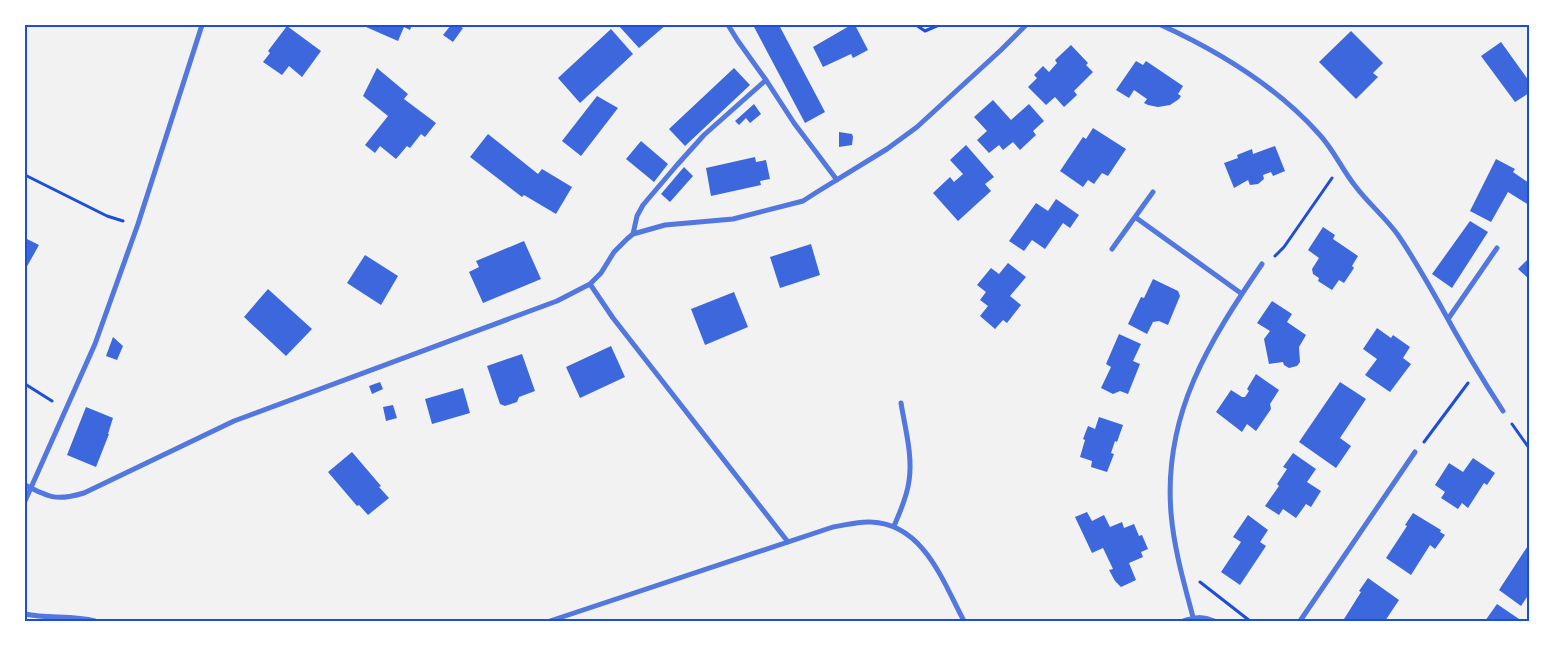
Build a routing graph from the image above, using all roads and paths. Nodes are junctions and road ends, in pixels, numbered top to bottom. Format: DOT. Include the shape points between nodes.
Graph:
graph roads {
  1 [pos="202,25"];
  2 [pos="728,25"];
  3 [pos="916,25"];
  4 [pos="939,25"];
  5 [pos="1026,25"];
  6 [pos="1161,25"];
  7 [pos="766,80"];
  8 [pos="1341,164"];
  9 [pos="25,175"];
  10 [pos="837,180"];
  11 [pos="1153,192"];
  12 [pos="1135,217"];
  13 [pos="138,224"];
  14 [pos="634,234"];
  15 [pos="1497,248"];
  16 [pos="1112,249"];
  17 [pos="1262,264"];
  18 [pos="590,284"];
  19 [pos="1242,294"];
  20 [pos="1448,319"];
  21 [pos="1477,371"];
  22 [pos="25,384"];
  23 [pos="901,403"];
  24 [pos="66,409"];
  25 [pos="1503,411"];
  26 [pos="1529,448"];
  27 [pos="1415,452"];
  28 [pos="25,485"];
  29 [pos="31,488"];
  30 [pos="25,501"];
  31 [pos="894,526"];
  32 [pos="788,542"];
  33 [pos="1180,569"];
  34 [pos="25,614"];
  35 [pos="1193,617"];
  36 [pos="95,621"];
  37 [pos="550,621"];
  38 [pos="964,621"];
  39 [pos="1183,621"];
  40 [pos="1214,621"];
  41 [pos="1250,621"];
  42 [pos="1300,621"];
  1 -- 13 [label="street"];
  2 -- 7 [label="street"];
  3 -- 4 [label="path" via="924,31"];
  5 -- 10 [label="street" via="917,127"];
  6 -- 8 [label="street" via="1193,39 1269,89 1320,134"];
  7 -- 10 [label="street" via="794,124"];
  7 -- 14 [label="street" via="704,136 671,172 643,205"];
  8 -- 17 [label="path" via="1280,253"];
  8 -- 20 [label="street" via="1355,186 1398,235"];
  9 -- 13 [label="path" via="107,216"];
  10 -- 14 [label="street" via="802,201 773,209 733,219 665,225"];
  11 -- 12 [label="street"];
  12 -- 16 [label="street"];
  12 -- 19 [label="street"];
  13 -- 24 [label="street" via="95,344"];
  14 -- 18 [label="street" via="614,252"];
  15 -- 20 [label="street"];
  17 -- 19 [label="street"];
  18 -- 29 [label="street" via="557,301 228,424 84,493 66,499 54,498"];
  18 -- 32 [label="street"];
  19 -- 33 [label="street" via="1208,347 1180,417 1171,512"];
  20 -- 21 [label="street"];
  21 -- 25 [label="street"];
  21 -- 27 [label="path"];
  22 -- 24 [label="path"];
  23 -- 31 [label="street" via="909,480"];
  24 -- 29 [label="street"];
  25 -- 26 [label="path"];
  27 -- 42 [label="street"];
  28 -- 29 [label="street"];
  29 -- 30 [label="street"];
  31 -- 32 [label="street" via="855,523"];
  31 -- 38 [label="street" via="920,544 931,558"];
  32 -- 37 [label="street"];
  33 -- 35 [label="street"];
  33 -- 41 [label="path" via="1192,566 1197,580"];
  34 -- 36 [label="street"];
  35 -- 39 [label="street"];
  35 -- 40 [label="street"];
}
